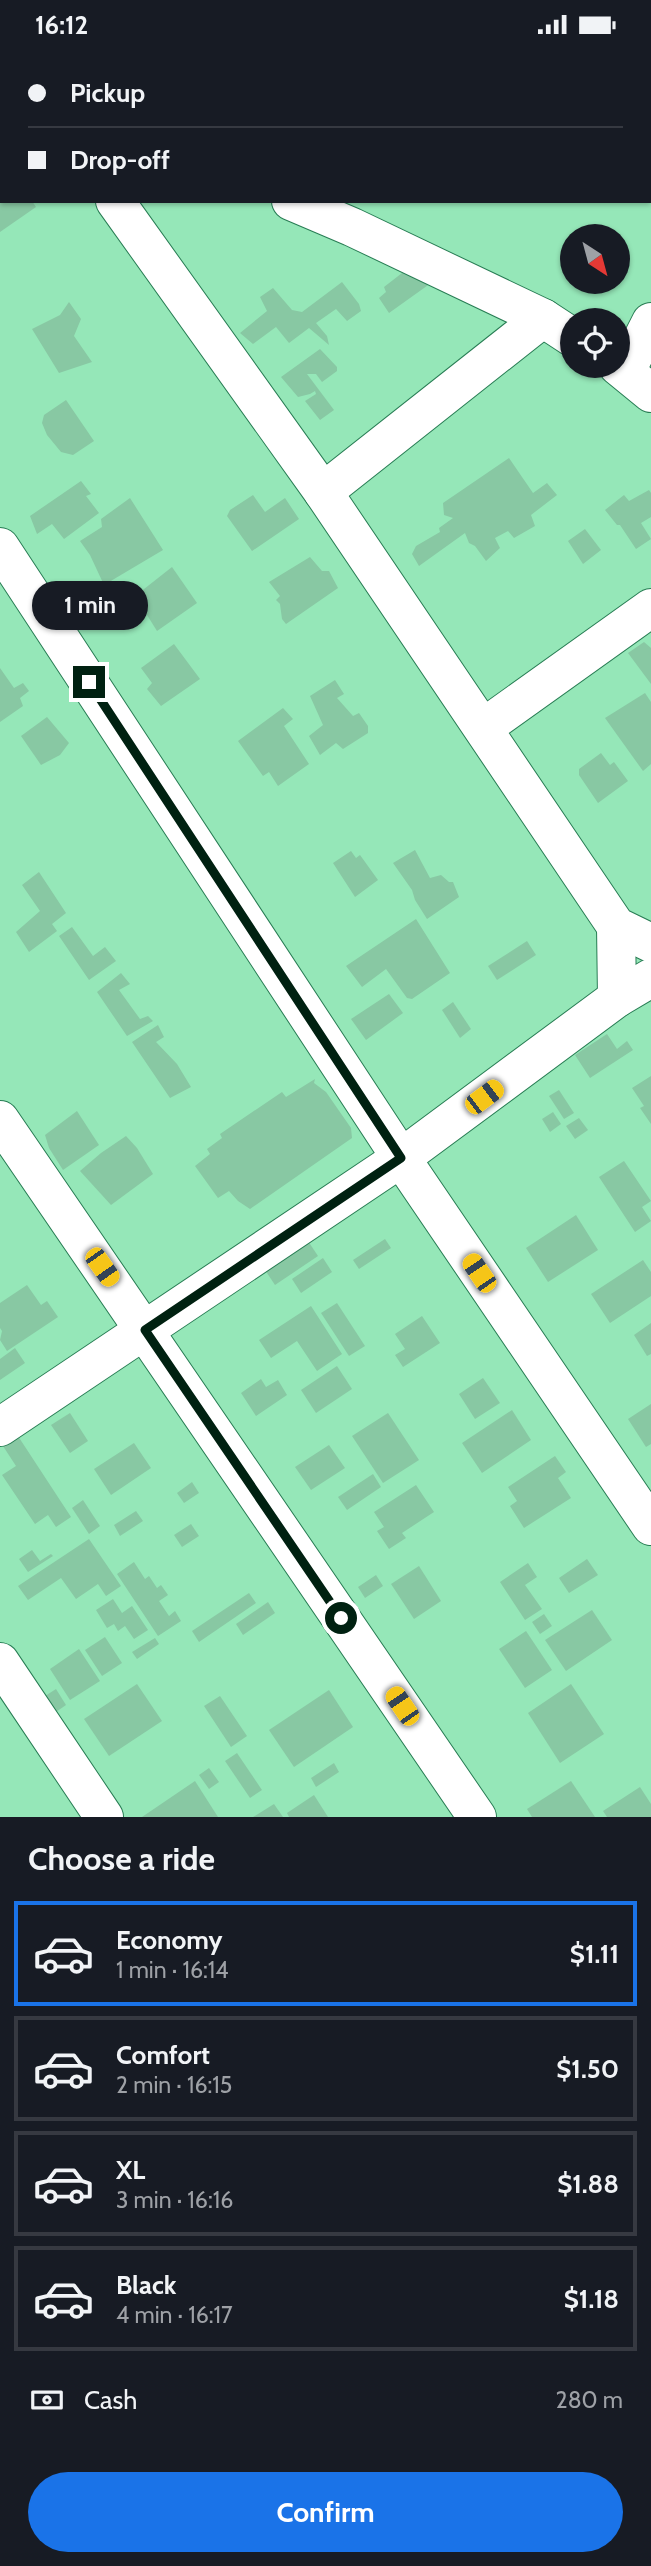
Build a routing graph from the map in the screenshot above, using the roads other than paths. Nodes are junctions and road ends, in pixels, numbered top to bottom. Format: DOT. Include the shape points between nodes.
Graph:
graph roads {
  1 [pos="116,203"];
  2 [pos="296,203"];
  3 [pos="651,322"];
  4 [pos="558,327"];
  5 [pos="631,377"];
  6 [pos="323,492"];
  7 [pos="0,547"];
  8 [pos="651,608"];
  9 [pos="483,728"];
  10 [pos="616,926"];
  11 [pos="651,943"];
  12 [pos="651,978"];
  13 [pos="617,998"];
  14 [pos="0,1120"];
  15 [pos="401,1158"];
  16 [pos="145,1330"];
  17 [pos="0,1427"];
  18 [pos="651,1526"];
  19 [pos="0,1662"];
  20 [pos="104,1817"];
  21 [pos="477,1817"];
  1 -- 6 [label="street"];
  2 -- 4 [label="street"];
  3 -- 5 [label="street"];
  4 -- 6 [label="street"];
  6 -- 9 [label="street"];
  7 -- 15 [label="street"];
  8 -- 9 [label="street"];
  9 -- 10 [label="street"];
  10 -- 11 [label="street"];
  10 -- 13 [label="street"];
  12 -- 13 [label="street"];
  13 -- 15 [label="street"];
  14 -- 16 [label="street"];
  15 -- 16 [label="street"];
  15 -- 18 [label="street"];
  16 -- 17 [label="street"];
  16 -- 21 [label="street"];
  19 -- 20 [label="street"];
}
